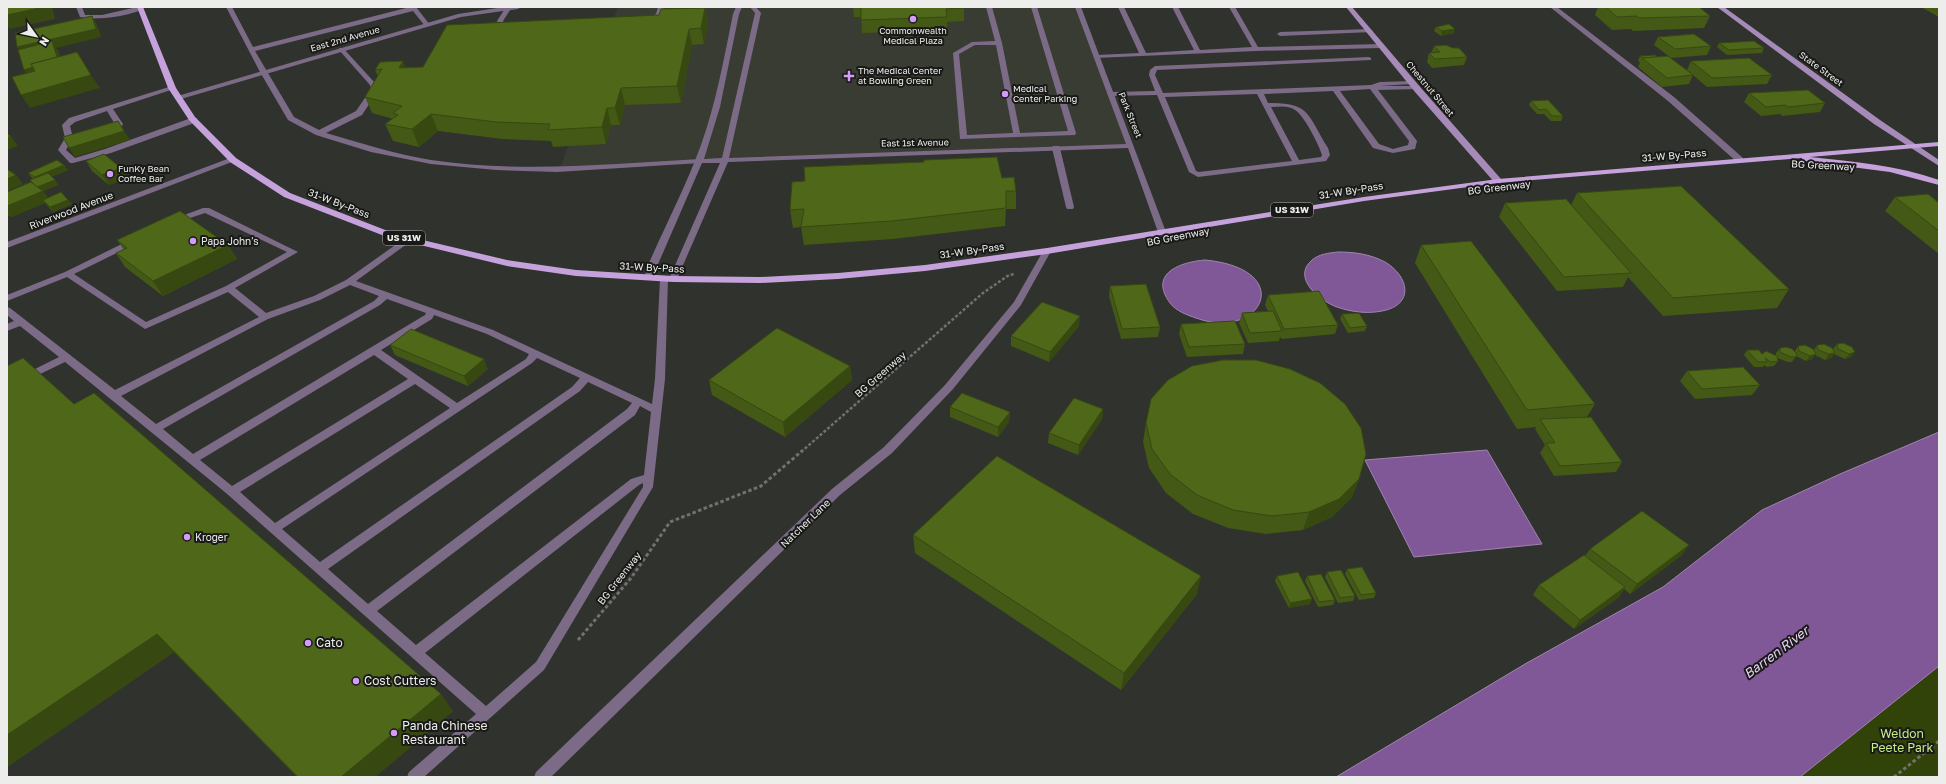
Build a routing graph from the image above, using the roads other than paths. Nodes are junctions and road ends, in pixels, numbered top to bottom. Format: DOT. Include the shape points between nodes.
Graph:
graph roads {
  1 [pos="79,7"];
  2 [pos="141,7"];
  3 [pos="229,7"];
  4 [pos="509,7"];
  5 [pos="518,7"];
  6 [pos="661,7"];
  7 [pos="739,7"];
  8 [pos="753,7"];
  9 [pos="989,7"];
  10 [pos="1034,7"];
  11 [pos="1078,7"];
  12 [pos="1121,7"];
  13 [pos="1175,7"];
  14 [pos="1232,7"];
  15 [pos="1349,7"];
  16 [pos="1553,7"];
  17 [pos="1720,7"];
  18 [pos="413,8"];
  19 [pos="641,22"];
  20 [pos="427,25"];
  21 [pos="523,27"];
  22 [pos="1370,31"];
  23 [pos="1280,34"];
  24 [pos="999,43"];
  25 [pos="1381,46"];
  26 [pos="341,49"];
  27 [pos="1256,49"];
  28 [pos="251,50"];
  29 [pos="1198,52"];
  30 [pos="1143,54"];
  31 [pos="1097,57"];
  32 [pos="1369,59"];
  33 [pos="263,72"];
  34 [pos="1414,85"];
  35 [pos="1372,87"];
  36 [pos="172,88"];
  37 [pos="1335,89"];
  38 [pos="1259,92"];
  39 [pos="1161,95"];
  40 [pos="178,97"];
  41 [pos="1112,97"];
  42 [pos="1266,105"];
  43 [pos="108,108"];
  44 [pos="194,120"];
  45 [pos="119,124"];
  46 [pos="319,133"];
  47 [pos="1017,135"];
  48 [pos="1939,144"];
  49 [pos="1132,146"];
  50 [pos="1912,146"];
  51 [pos="1056,148"];
  52 [pos="1782,156"];
  53 [pos="233,160"];
  54 [pos="725,160"];
  55 [pos="1740,160"];
  56 [pos="700,161"];
  57 [pos="1296,163"];
  58 [pos="1939,164"];
  59 [pos="1498,181"];
  60 [pos="1939,183"];
  61 [pos="1070,207"];
  62 [pos="170,223"];
  63 [pos="1162,232"];
  64 [pos="142,236"];
  65 [pos="408,239"];
  66 [pos="7,246"];
  67 [pos="1047,251"];
  68 [pos="68,274"];
  69 [pos="648,278"];
  70 [pos="668,279"];
  71 [pos="349,282"];
  72 [pos="228,288"];
  73 [pos="386,295"];
  74 [pos="7,298"];
  75 [pos="7,310"];
  76 [pos="432,312"];
  77 [pos="265,317"];
  78 [pos="21,322"];
  79 [pos="7,328"];
  80 [pos="374,350"];
  81 [pos="535,354"];
  82 [pos="66,357"];
  83 [pos="586,377"];
  84 [pos="414,379"];
  85 [pos="7,387"];
  86 [pos="114,395"];
  87 [pos="638,402"];
  88 [pos="457,408"];
  89 [pos="657,410"];
  90 [pos="155,429"];
  91 [pos="193,460"];
  92 [pos="649,477"];
  93 [pos="231,492"];
  94 [pos="274,529"];
  95 [pos="319,569"];
  96 [pos="368,612"];
  97 [pos="416,653"];
  98 [pos="486,714"];
  99 [pos="414,777"];
  100 [pos="540,777"];
  1 -- 2 [label="street" via="82,16 86,18"];
  2 -- 36 [label="main road, 31-W By-Pass / US 31W"];
  3 -- 28 [label="street, East 1st Avenue"];
  4 -- 5 [label="street, East 2nd Avenue"];
  4 -- 20 [label="street, East 2nd Avenue" via="476,12"];
  4 -- 21 [label="street" via="500,21 501,25"];
  6 -- 19 [label="street" via="659,15 654,19"];
  7 -- 56 [label="street" via="716,106"];
  8 -- 54 [label="street" via="758,13"];
  9 -- 24 [label="street"];
  10 -- 47 [label="street" via="1072,133"];
  11 -- 31 [label="street, Park Street"];
  12 -- 30 [label="street"];
  13 -- 29 [label="street"];
  14 -- 27 [label="street"];
  15 -- 22 [label="street, Chestnut Street"];
  16 -- 55 [label="street" via="1671,99"];
  17 -- 50 [label="street, State Street"];
  18 -- 20 [label="street"];
  18 -- 28 [label="street"];
  20 -- 26 [label="street, East 2nd Avenue"];
  22 -- 23 [label="street"];
  22 -- 25 [label="street, Chestnut Street"];
  24 -- 47 [label="street"];
  24 -- 47 [label="street" via="974,43 956,53 963,137"];
  25 -- 27 [label="street"];
  25 -- 34 [label="street, Chestnut Street"];
  26 -- 33 [label="street, East 2nd Avenue"];
  26 -- 46 [label="street" via="374,84 375,89 359,113"];
  27 -- 29 [label="street"];
  28 -- 33 [label="street, East 1st Avenue"];
  29 -- 30 [label="street"];
  30 -- 31 [label="street"];
  31 -- 41 [label="street, Park Street"];
  32 -- 39 [label="street" via="1155,68 1152,75"];
  33 -- 40 [label="street, East 2nd Avenue"];
  33 -- 46 [label="street, East 1st Avenue" via="291,118"];
  34 -- 35 [label="street" via="1384,89"];
  34 -- 59 [label="street, Chestnut Street"];
  35 -- 37 [label="street"];
  35 -- 37 [label="street" via="1414,141 1412,147 1393,151 1376,146"];
  36 -- 40 [label="main road, 31-W By-Pass / US 31W"];
  36 -- 43 [label="street"];
  37 -- 38 [label="street"];
  38 -- 39 [label="street"];
  38 -- 42 [label="street"];
  39 -- 41 [label="street"];
  39 -- 57 [label="street" via="1193,172 1198,175"];
  40 -- 44 [label="main road, 31-W By-Pass / US 31W"];
  41 -- 49 [label="street, Park Street"];
  42 -- 57 [label="street"];
  42 -- 57 [label="street" via="1298,107 1324,148 1326,155 1323,159"];
  43 -- 44 [label="street" via="72,120 66,126 69,138 62,150 73,161"];
  43 -- 45 [label="street"];
  44 -- 53 [label="main road, 31-W By-Pass / US 31W"];
  46 -- 56 [label="street, East 1st Avenue" via="374,150 431,162 496,168 557,170"];
  48 -- 50 [label="main road, US 31W"];
  49 -- 51 [label="street, East 1st Avenue"];
  49 -- 63 [label="street, Park Street"];
  50 -- 52 [label="main road, 31-W By-Pass / US 31W"];
  50 -- 58 [label="street, State Street"];
  51 -- 54 [label="street, East 1st Avenue"];
  51 -- 61 [label="street"];
  52 -- 55 [label="main road, 31-W By-Pass / US 31W"];
  52 -- 60 [label="main road" via="1876,167"];
  53 -- 65 [label="main road, 31-W By-Pass / US 31W" via="287,195 390,235"];
  53 -- 66 [label="street, Riverwood Avenue"];
  54 -- 56 [label="street, East 1st Avenue"];
  54 -- 70 [label="street"];
  55 -- 59 [label="main road, 31-W By-Pass / US 31W"];
  56 -- 69 [label="street" via="659,247"];
  59 -- 63 [label="main road, 31-W By-Pass / US 31W" via="1364,198"];
  62 -- 72 [label="street" via="206,210 294,252"];
  63 -- 67 [label="main road, 31-W By-Pass / US 31W"];
  64 -- 68 [label="street"];
  65 -- 69 [label="main road, 31-W By-Pass / US 31W" via="507,263 576,273"];
  65 -- 71 [label="street"];
  67 -- 70 [label="main road, 31-W By-Pass / US 31W" via="925,268 838,276 760,280"];
  67 -- 100 [label="street, Natcher Lane" via="1018,303 949,387 888,450 836,492"];
  68 -- 72 [label="street" via="145,326"];
  68 -- 74 [label="street"];
  69 -- 70 [label="main road, 31-W By-Pass / US 31W"];
  70 -- 89 [label="street"];
  71 -- 73 [label="street"];
  71 -- 77 [label="street" via="317,298"];
  72 -- 77 [label="street"];
  73 -- 76 [label="street"];
  73 -- 90 [label="street" via="377,303"];
  75 -- 78 [label="street"];
  76 -- 80 [label="street" via="429,317"];
  76 -- 81 [label="street" via="490,332"];
  77 -- 86 [label="street"];
  78 -- 79 [label="street"];
  78 -- 82 [label="street"];
  80 -- 84 [label="street"];
  80 -- 91 [label="street"];
  81 -- 83 [label="street"];
  81 -- 88 [label="street"];
  82 -- 85 [label="street"];
  82 -- 86 [label="street"];
  83 -- 87 [label="street"];
  83 -- 95 [label="street" via="576,389"];
  84 -- 88 [label="street"];
  84 -- 93 [label="street"];
  86 -- 90 [label="street"];
  87 -- 89 [label="street"];
  87 -- 96 [label="street" via="632,412"];
  88 -- 94 [label="street"];
  89 -- 92 [label="street"];
  90 -- 91 [label="street"];
  91 -- 93 [label="street"];
  92 -- 97 [label="street" via="635,482"];
  92 -- 98 [label="street" via="648,487 540,666"];
  93 -- 94 [label="street"];
  94 -- 95 [label="street"];
  95 -- 96 [label="street"];
  96 -- 97 [label="street"];
  97 -- 98 [label="street"];
  98 -- 99 [label="street"];
}
